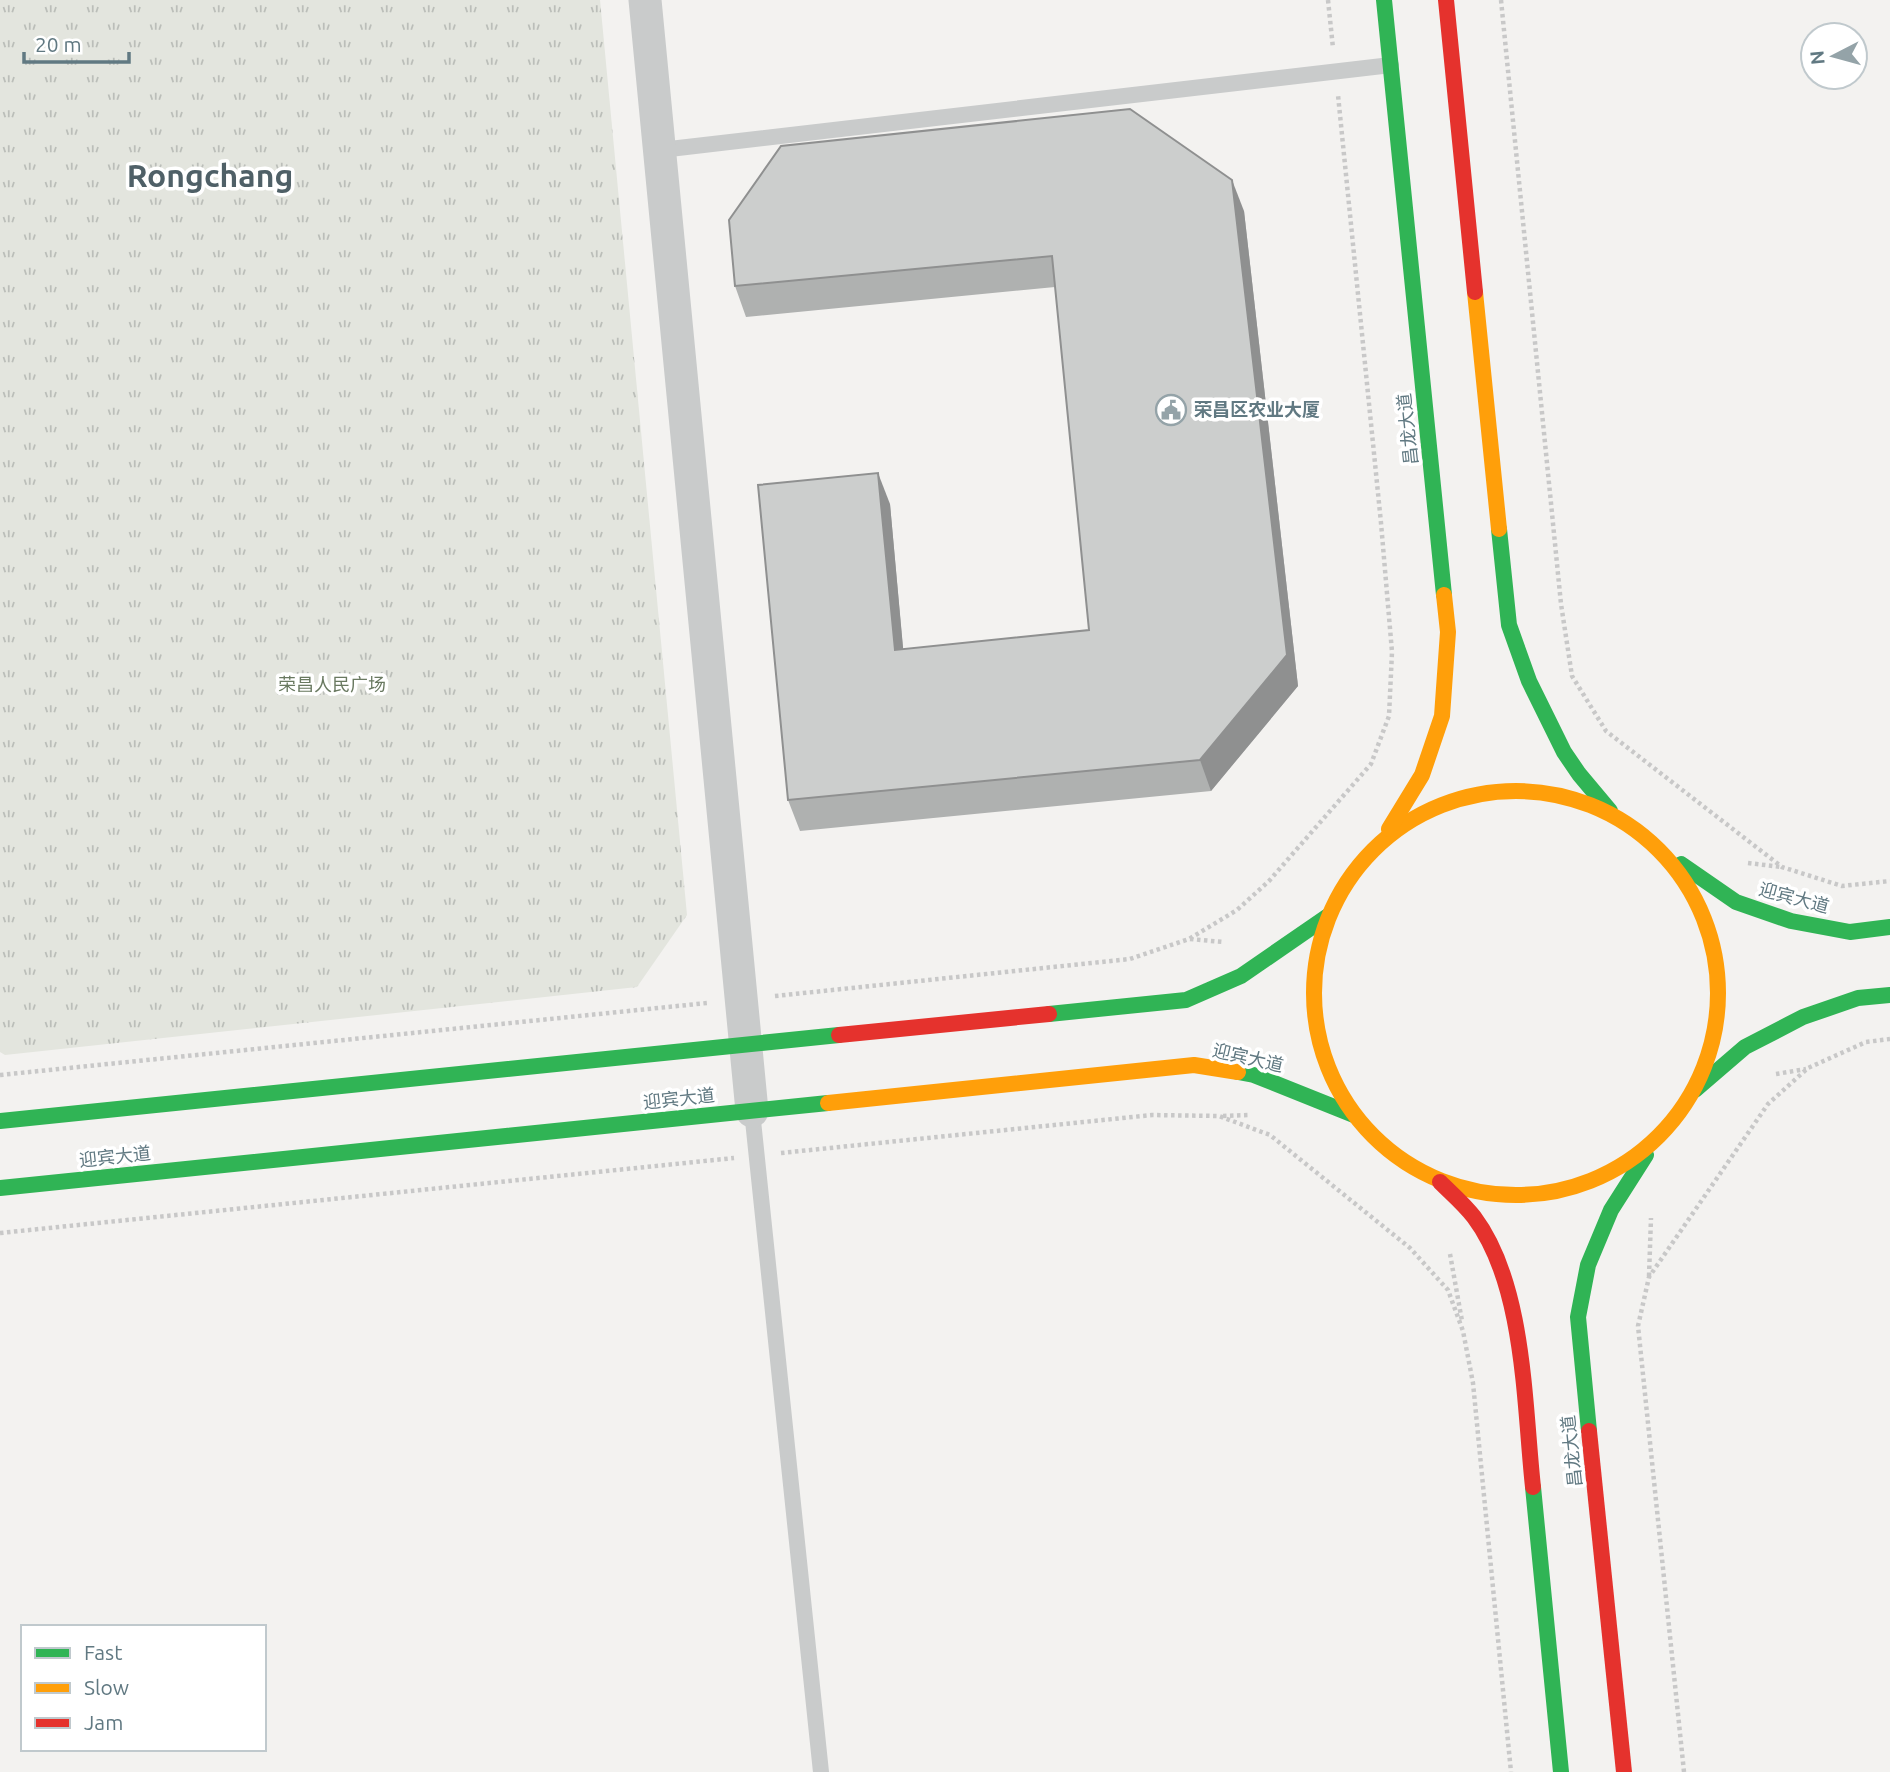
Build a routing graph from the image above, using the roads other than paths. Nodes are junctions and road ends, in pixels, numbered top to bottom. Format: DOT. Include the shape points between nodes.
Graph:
graph roads {
  1 [pos="645,0"];
  2 [pos="1384,0"];
  3 [pos="1446,0"];
  4 [pos="1391,65"];
  5 [pos="661,150"];
  6 [pos="1611,812"];
  7 [pos="1382,840"];
  8 [pos="1662,851"];
  9 [pos="1328,916"];
  10 [pos="1890,928"];
  11 [pos="1890,995"];
  12 [pos="746,1045"];
  13 [pos="1693,1091"];
  14 [pos="752,1111"];
  15 [pos="1354,1115"];
  16 [pos="0,1121"];
  17 [pos="1654,1143"];
  18 [pos="1438,1181"];
  19 [pos="0,1188"];
  20 [pos="821,1772"];
  21 [pos="1562,1772"];
  22 [pos="1624,1772"];
  1 -- 5 [label="street"];
  2 -- 4 [label="main road, 昌龙大道"];
  3 -- 6 [label="main road" via="1509,625 1546,719 1575,769"];
  4 -- 5 [label="lane"];
  4 -- 7 [label="main road, 昌龙大道" via="1448,632 1442,716 1422,775"];
  5 -- 12 [label="street"];
  6 -- 7 [label="main road" via="1565,795 1517,789 1468,795 1422,812"];
  6 -- 8 [label="main road, 迎宾大道"];
  7 -- 9 [label="main road" via="1350,875"];
  8 -- 10 [label="main road, 迎宾大道" via="1736,902 1791,921 1850,932"];
  8 -- 13 [label="main road" via="1698,904 1717,966 1715,1031"];
  9 -- 12 [label="main road" via="1241,976 1186,1000"];
  9 -- 15 [label="main road" via="1313,984 1322,1053"];
  11 -- 13 [label="main road" via="1858,998 1803,1017 1745,1047"];
  12 -- 14 [label="street"];
  12 -- 16 [label="main road"];
  13 -- 17 [label="main road, 昌龙大道"];
  14 -- 15 [label="main road, 迎宾大道" via="1194,1065 1254,1075"];
  14 -- 19 [label="main road, 迎宾大道"];
  14 -- 20 [label="lane"];
  15 -- 18 [label="main road" via="1392,1154"];
  17 -- 18 [label="main road" via="1607,1175 1552,1194 1494,1195"];
  17 -- 22 [label="main road, 昌龙大道" via="1607,1221 1588,1265 1578,1317"];
  18 -- 21 [label="main road" via="1474,1217 1499,1263 1516,1320"];
}
